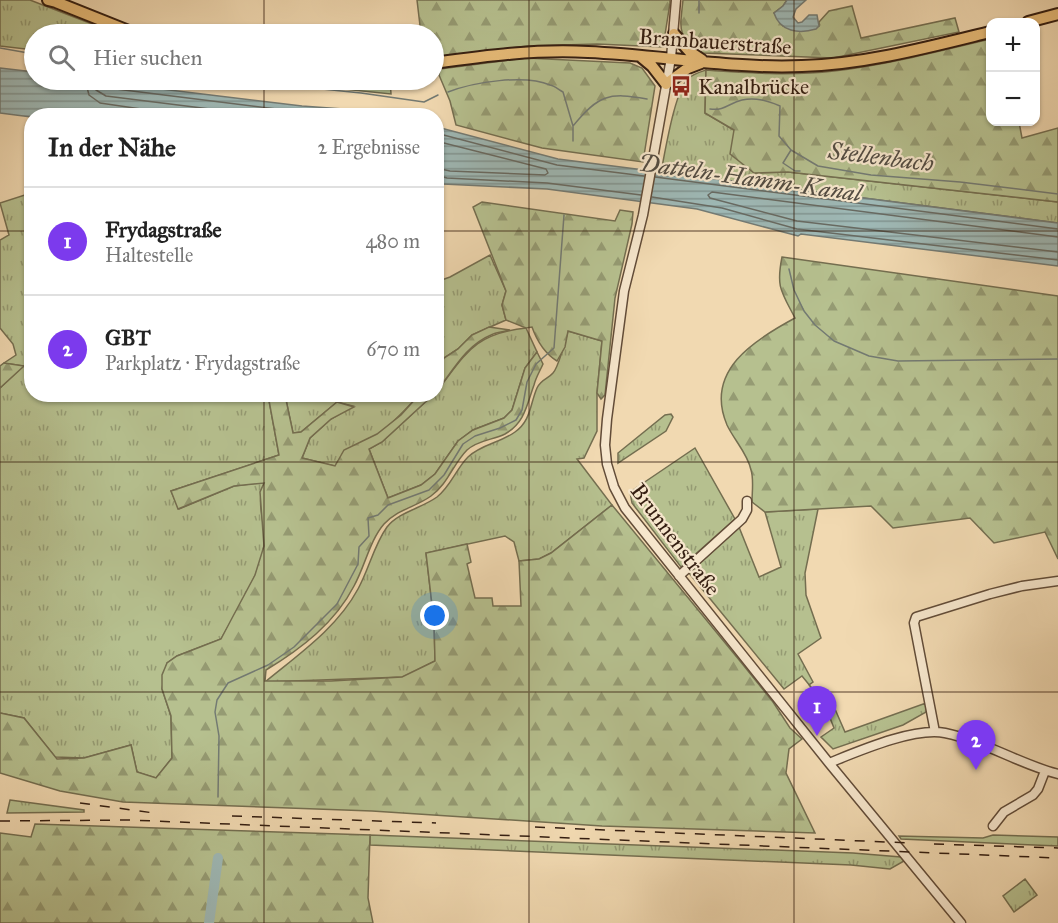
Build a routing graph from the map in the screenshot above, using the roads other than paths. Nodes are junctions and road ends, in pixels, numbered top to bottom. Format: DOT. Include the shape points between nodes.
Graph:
graph roads {
  1 [pos="53,0"];
  2 [pos="676,0"];
  3 [pos="1058,14"];
  4 [pos="1040,19"];
  5 [pos="112,24"];
  6 [pos="986,33"];
  7 [pos="674,34"];
  8 [pos="639,55"];
  9 [pos="671,58"];
  10 [pos="444,62"];
  11 [pos="704,62"];
  12 [pos="666,84"];
  13 [pos="747,501"];
  14 [pos="679,576"];
  15 [pos="1058,581"];
  16 [pos="935,732"];
  17 [pos="829,763"];
  18 [pos="1045,771"];
  19 [pos="1058,774"];
  20 [pos="993,826"];
  21 [pos="961,923"];
  1 -- 5 [label="main road"];
  2 -- 7 [label="street, Brunnenstraße"];
  3 -- 4 [label="main road"];
  6 -- 11 [label="main road, Brambauerstraße" via="877,58 823,65 774,67"];
  7 -- 9 [label="street, Brunnenstraße"];
  7 -- 11 [label="main road"];
  8 -- 9 [label="main road, Brambauerstraße"];
  8 -- 10 [label="main road, Brambauerstraße" via="530,52"];
  8 -- 12 [label="main road"];
  9 -- 11 [label="main road, Brambauerstraße"];
  9 -- 12 [label="street, Brunnenstraße"];
  11 -- 12 [label="main road"];
  12 -- 14 [label="street, Brunnenstraße" via="643,215 624,291 606,454 621,503"];
  13 -- 14 [label="street" via="742,519"];
  14 -- 17 [label="street, Brunnenstraße"];
  15 -- 16 [label="street" via="990,594 916,617"];
  16 -- 17 [label="street" via="911,734"];
  16 -- 18 [label="street"];
  17 -- 21 [label="street, Brunnenstraße"];
  18 -- 19 [label="street"];
  18 -- 20 [label="street" via="1033,795 1004,812"];
}
